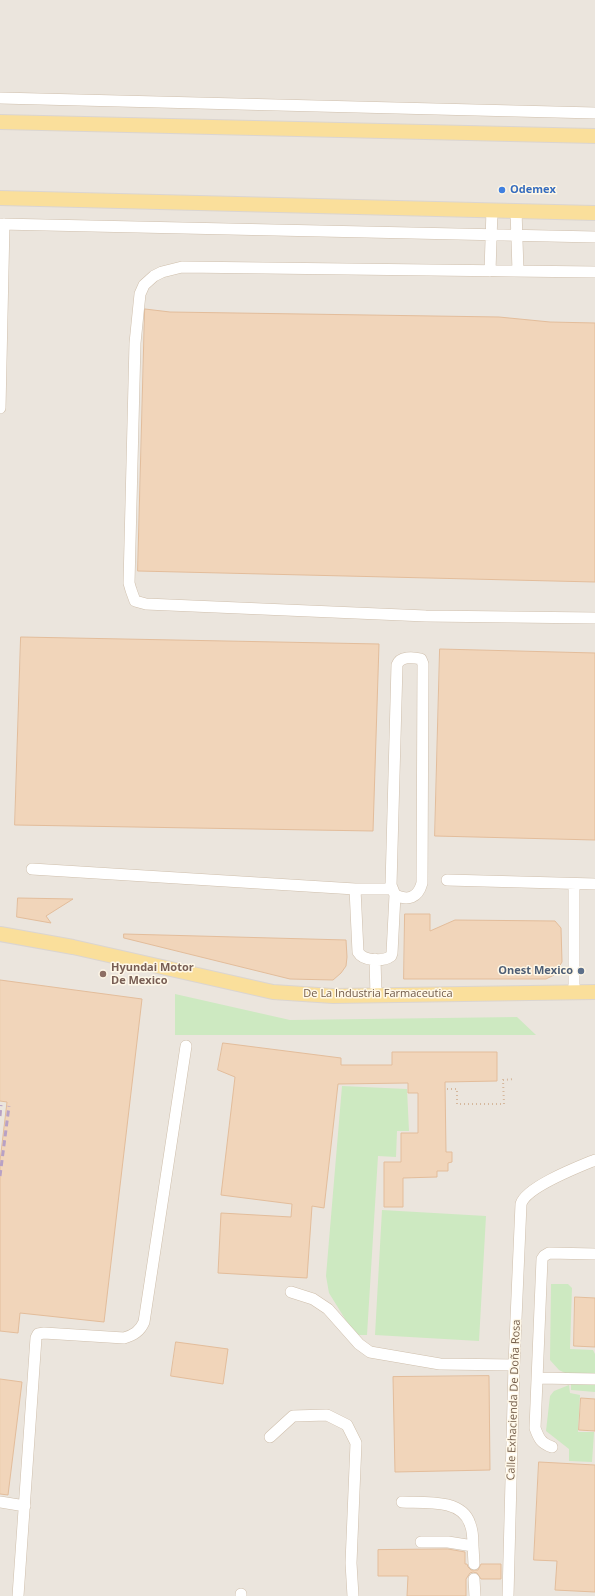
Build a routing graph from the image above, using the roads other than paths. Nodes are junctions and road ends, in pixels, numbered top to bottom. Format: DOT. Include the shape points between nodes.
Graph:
graph roads {
  1 [pos="0,98"];
  2 [pos="595,113"];
  3 [pos="0,122"];
  4 [pos="595,136"];
  5 [pos="0,198"];
  6 [pos="492,210"];
  7 [pos="516,210"];
  8 [pos="595,213"];
  9 [pos="2,224"];
  10 [pos="491,235"];
  11 [pos="517,236"];
  12 [pos="595,238"];
  13 [pos="2,257"];
  14 [pos="490,271"];
  15 [pos="518,271"];
  16 [pos="595,272"];
  17 [pos="0,408"];
  18 [pos="595,618"];
  19 [pos="32,868"];
  20 [pos="447,880"];
  21 [pos="574,884"];
  22 [pos="595,884"];
  23 [pos="355,889"];
  24 [pos="393,892"];
  25 [pos="0,934"];
  26 [pos="375,959"];
  27 [pos="574,992"];
  28 [pos="595,992"];
  29 [pos="376,995"];
  30 [pos="186,1046"];
  31 [pos="595,1160"];
  32 [pos="595,1254"];
  33 [pos="291,1292"];
  34 [pos="514,1365"];
  35 [pos="538,1378"];
  36 [pos="595,1378"];
  37 [pos="270,1437"];
  38 [pos="552,1447"];
  39 [pos="0,1502"];
  40 [pos="402,1502"];
  41 [pos="25,1506"];
  42 [pos="421,1542"];
  43 [pos="473,1546"];
  44 [pos="474,1564"];
  45 [pos="474,1579"];
  46 [pos="18,1596"];
  47 [pos="352,1596"];
  48 [pos="475,1596"];
  49 [pos="508,1596"];
  1 -- 2 [label="street"];
  3 -- 4 [label="main road"];
  5 -- 6 [label="main road"];
  6 -- 7 [label="main road"];
  6 -- 10 [label="street"];
  7 -- 8 [label="main road"];
  7 -- 11 [label="street"];
  9 -- 10 [label="street"];
  9 -- 13 [label="street"];
  10 -- 11 [label="street"];
  10 -- 14 [label="street"];
  11 -- 12 [label="street"];
  11 -- 15 [label="street"];
  13 -- 17 [label="street"];
  14 -- 15 [label="street"];
  14 -- 18 [label="street" via="182,267 154,276 144,285 140,294 135,343 129,583 131,590 136,601 146,604 426,616"];
  15 -- 16 [label="street"];
  19 -- 23 [label="street"];
  20 -- 21 [label="street"];
  21 -- 22 [label="street"];
  21 -- 27 [label="street"];
  23 -- 24 [label="street"];
  23 -- 26 [label="street" via="358,952 362,957"];
  24 -- 24 [label="street" via="396,665 399,660 416,658 421,659 423,664 422,883 412,898 402,898"];
  24 -- 26 [label="street" via="391,956"];
  25 -- 29 [label="main road, De La Industria Farmaceutica" via="67,946 273,992 333,996"];
  26 -- 29 [label="street"];
  27 -- 28 [label="main road, De La Industria Farmaceutica"];
  27 -- 29 [label="main road, De La Industria Farmaceutica"];
  30 -- 41 [label="street" via="144,1322 138,1332 124,1338 44,1333 37,1336"];
  31 -- 34 [label="street, Calle Exhacienda De Doña Rosa" via="536,1188 525,1196 521,1204"];
  32 -- 35 [label="street" via="549,1253 543,1257"];
  33 -- 34 [label="street" via="313,1298 328,1309 359,1344 370,1352 440,1364"];
  34 -- 49 [label="street, Calle Exhacienda De Doña Rosa"];
  35 -- 36 [label="street"];
  35 -- 38 [label="street" via="535,1428 538,1439"];
  37 -- 47 [label="street" via="293,1416 327,1416 347,1425 356,1443"];
  39 -- 41 [label="street"];
  40 -- 43 [label="street" via="436,1503 459,1510 470,1522"];
  41 -- 46 [label="street"];
  42 -- 43 [label="street" via="448,1542"];
  43 -- 44 [label="street"];
  45 -- 48 [label="street"];
}
